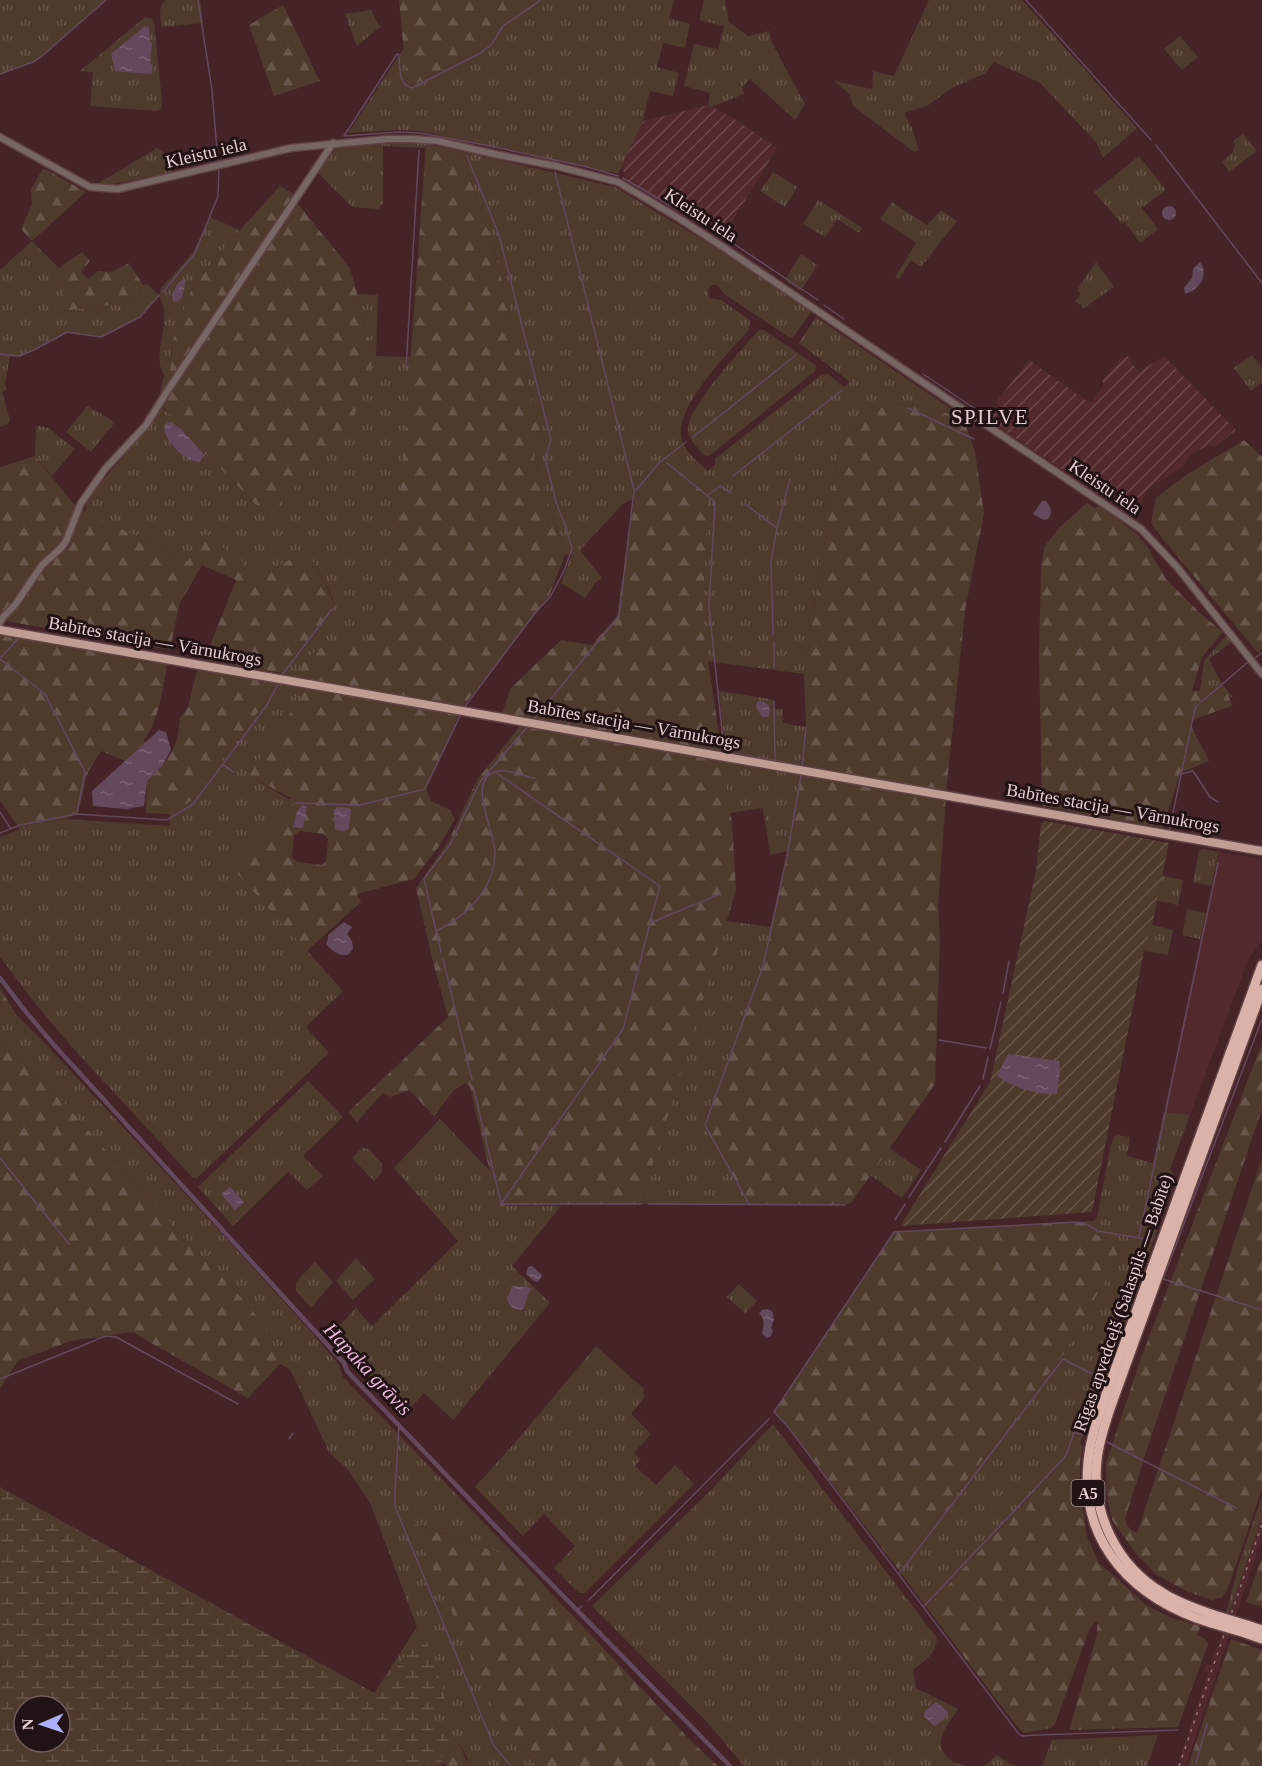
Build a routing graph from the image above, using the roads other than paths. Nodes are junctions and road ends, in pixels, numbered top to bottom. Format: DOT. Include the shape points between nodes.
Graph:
graph roads {
  1 [pos="0,137"];
  2 [pos="333,143"];
  3 [pos="0,623"];
  4 [pos="0,630"];
  5 [pos="1262,674"];
  6 [pos="1262,851"];
  7 [pos="1262,965"];
  8 [pos="1257,993"];
  9 [pos="1246,1629"];
  10 [pos="1262,1630"];
  11 [pos="1262,1639"];
  1 -- 2 [label="street, Kleistu iela" via="90,187 118,189 291,148"];
  2 -- 3 [label="street" via="152,416 81,503 66,541 42,565"];
  2 -- 5 [label="street, Kleistu iela" via="438,141 610,179 641,195 1141,529"];
  4 -- 6 [label="main road, Babītes stacija — Vārnukrogs"];
  7 -- 8 [label="highway, Rīgas apvedceļš (Salaspils — Babīte) / A5"];
  8 -- 9 [label="highway, Rīgas apvedceļš (Salaspils — Babīte) / A5, bridge" via="1106,1420 1096,1468 1097,1494 1109,1534 1143,1579 1213,1619"];
  9 -- 10 [label="highway, Rīgas apvedceļš (Salaspils — Babīte) / A5"];
  9 -- 11 [label="highway, Rīgas apvedceļš (Salaspils — Babīte) / A5"];
}
